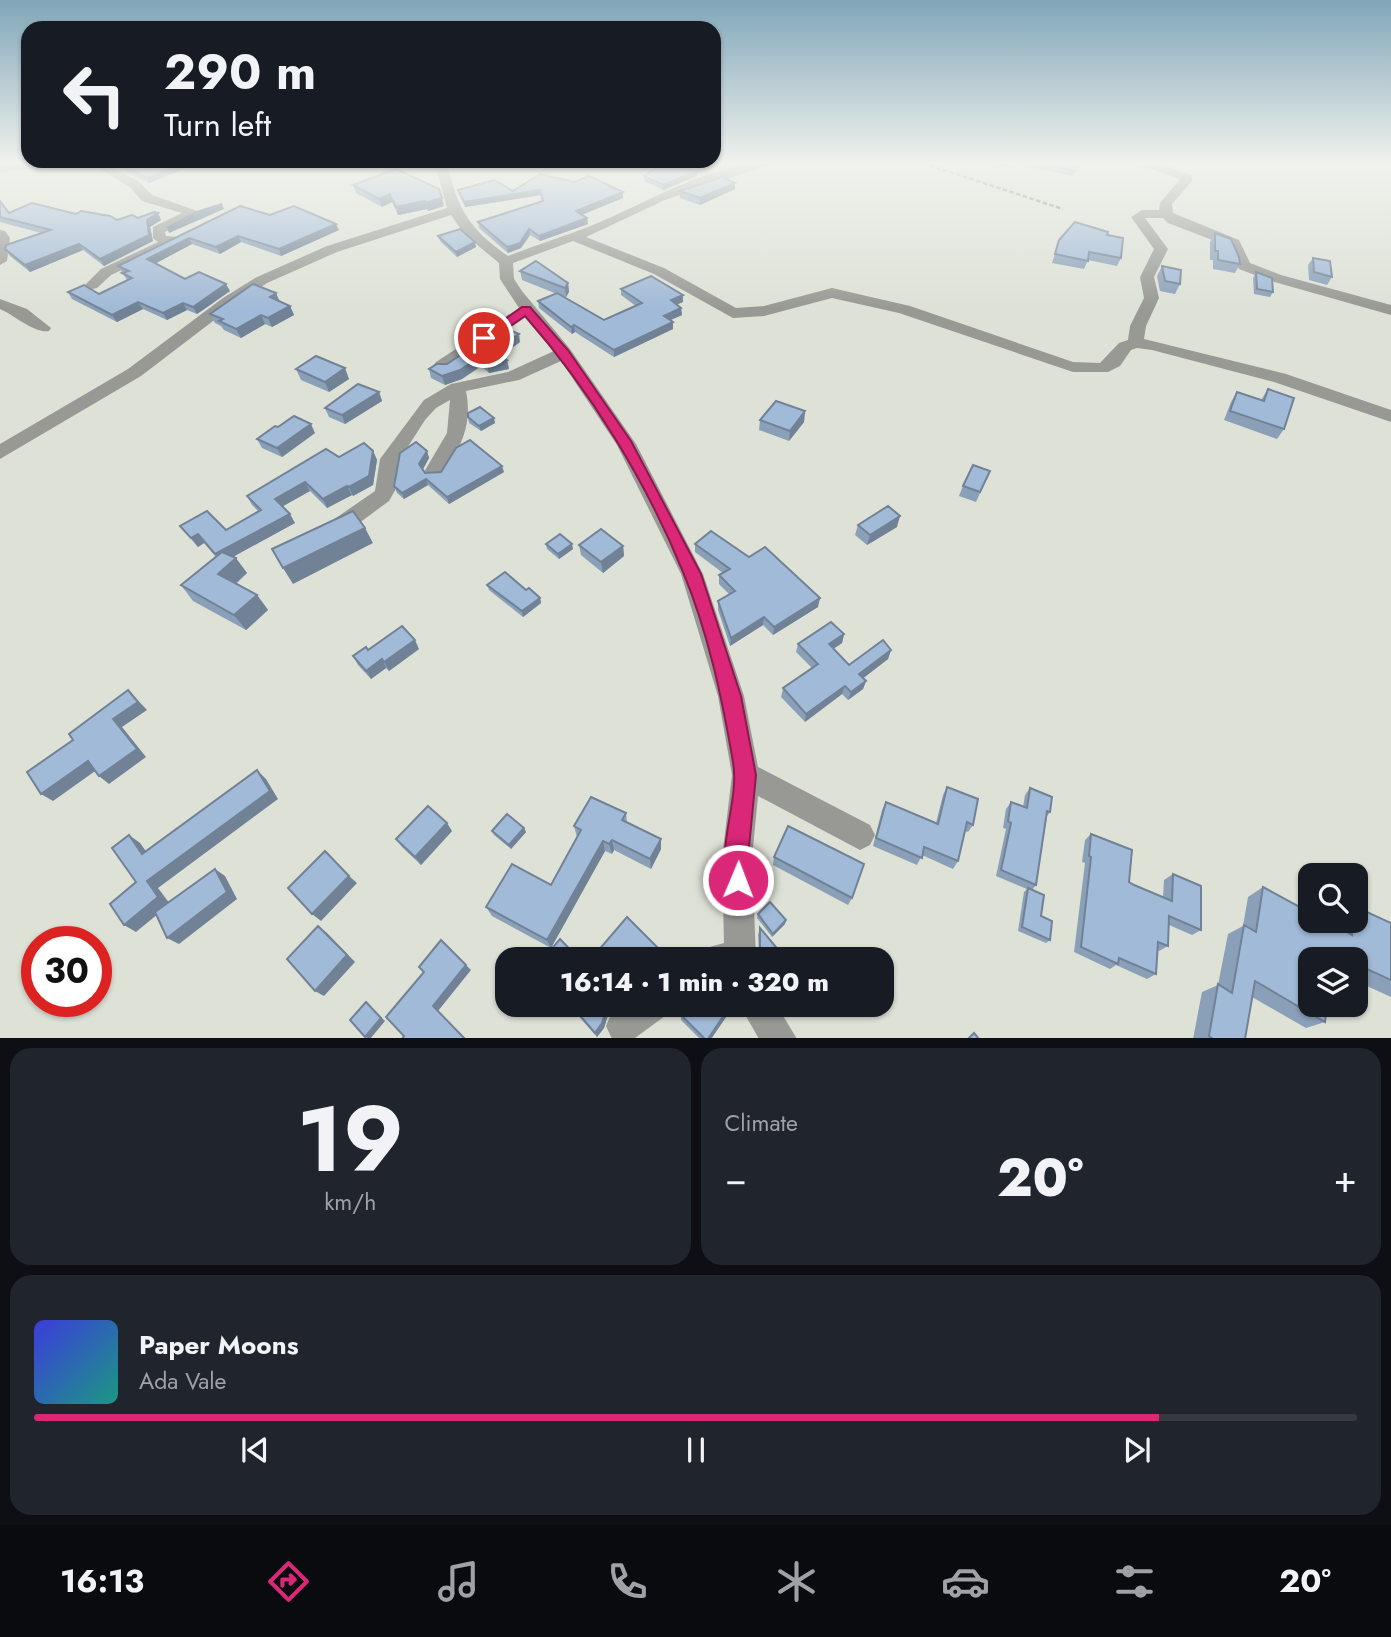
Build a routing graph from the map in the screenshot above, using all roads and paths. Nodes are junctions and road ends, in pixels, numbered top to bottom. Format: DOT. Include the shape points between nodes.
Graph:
graph roads {
  1 [pos="191,211"];
  2 [pos="448,211"];
  3 [pos="454,211"];
  4 [pos="629,211"];
  5 [pos="1166,214"];
  6 [pos="188,233"];
  7 [pos="0,234"];
  8 [pos="573,237"];
  9 [pos="170,242"];
  10 [pos="0,261"];
  11 [pos="506,261"];
  12 [pos="92,285"];
  13 [pos="0,304"];
  14 [pos="526,310"];
  15 [pos="1391,310"];
  16 [pos="43,328"];
  17 [pos="1136,343"];
  18 [pos="564,353"];
  19 [pos="442,366"];
  20 [pos="457,388"];
  21 [pos="1391,416"];
  22 [pos="0,453"];
  23 [pos="434,472"];
  24 [pos="340,526"];
  25 [pos="746,775"];
  26 [pos="860,835"];
  27 [pos="739,947"];
  28 [pos="635,1017"];
  29 [pos="766,1017"];
  30 [pos="623,1026"];
  31 [pos="780,1038"];
  1 -- 9 [label="street" via="158,230 160,237"];
  2 -- 22 [label="street" via="334,248 264,279 228,299 148,362"];
  3 -- 11 [label="street" via="477,241"];
  4 -- 8 [label="street"];
  5 -- 15 [label="street" via="1234,243 1244,265"];
  5 -- 17 [label="street" via="1138,217 1161,249 1147,277 1152,303 1135,335"];
  6 -- 9 [label="street"];
  7 -- 10 [label="street"];
  8 -- 11 [label="street"];
  8 -- 17 [label="street" via="659,271 733,313 844,294 1044,358 1098,369"];
  9 -- 12 [label="street" via="106,272"];
  11 -- 14 [label="street" via="507,279"];
  13 -- 16 [label="street"];
  14 -- 18 [label="street"];
  14 -- 19 [label="street"];
  17 -- 21 [label="street" via="1280,379"];
  18 -- 20 [label="street" via="513,376"];
  18 -- 25 [label="street" via="626,444 692,574 731,696"];
  20 -- 23 [label="street" via="459,429"];
  20 -- 24 [label="street" via="430,404 405,434 390,459 382,496"];
  25 -- 26 [label="street"];
  25 -- 27 [label="street" via="737,858"];
  28 -- 30 [label="street"];
  29 -- 31 [label="street"];
}
